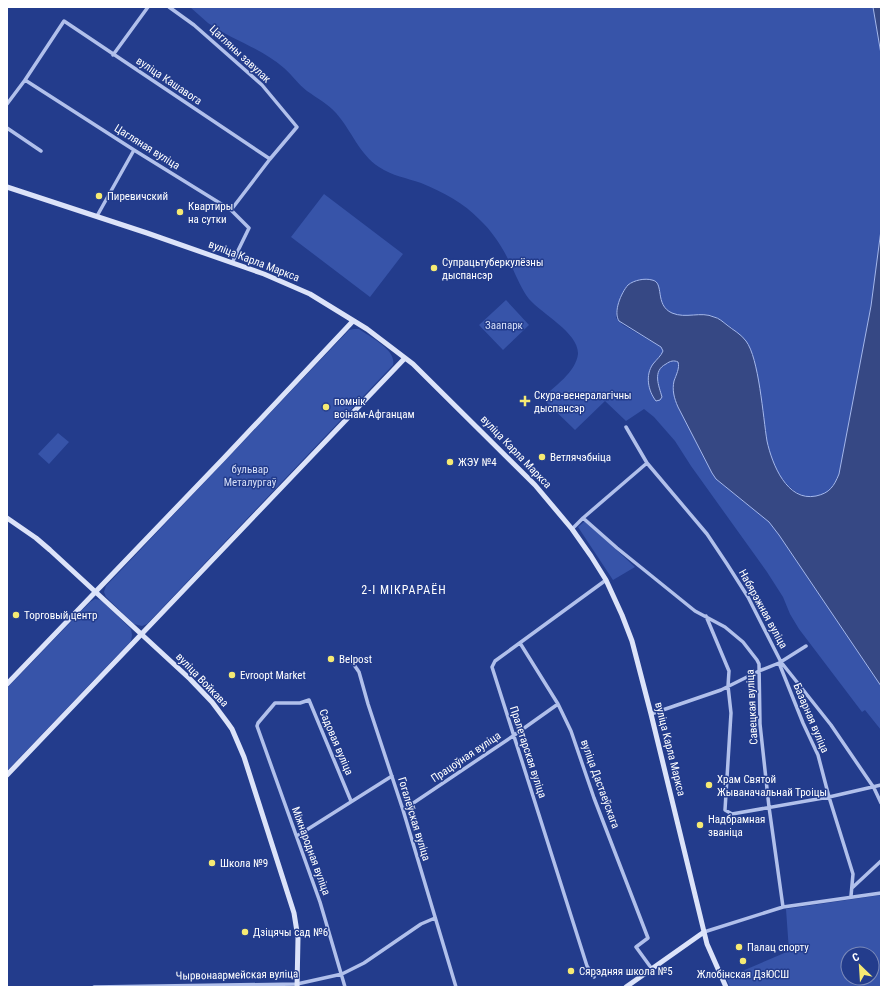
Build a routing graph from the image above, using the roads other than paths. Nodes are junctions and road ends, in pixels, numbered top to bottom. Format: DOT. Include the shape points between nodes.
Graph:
graph roads {
  1 [pos="148,7"];
  2 [pos="169,7"];
  3 [pos="113,55"];
  4 [pos="25,80"];
  5 [pos="7,104"];
  6 [pos="7,128"];
  7 [pos="134,150"];
  8 [pos="42,151"];
  9 [pos="270,159"];
  10 [pos="7,187"];
  11 [pos="231,210"];
  12 [pos="97,216"];
  13 [pos="232,263"];
  14 [pos="353,320"];
  15 [pos="405,358"];
  16 [pos="626,426"];
  17 [pos="647,463"];
  18 [pos="7,518"];
  19 [pos="583,518"];
  20 [pos="572,530"];
  21 [pos="606,580"];
  22 [pos="95,592"];
  23 [pos="706,616"];
  24 [pos="141,635"];
  25 [pos="520,643"];
  26 [pos="806,646"];
  27 [pos="350,659"];
  28 [pos="780,662"];
  29 [pos="759,671"];
  30 [pos="7,684"];
  31 [pos="728,686"];
  32 [pos="558,704"];
  33 [pos="651,714"];
  34 [pos="258,722"];
  35 [pos="513,736"];
  36 [pos="7,775"];
  37 [pos="392,776"];
  38 [pos="881,785"];
  39 [pos="874,788"];
  40 [pos="829,797"];
  41 [pos="351,801"];
  42 [pos="881,803"];
  43 [pos="769,807"];
  44 [pos="403,810"];
  45 [pos="297,836"];
  46 [pos="881,861"];
  47 [pos="852,888"];
  48 [pos="881,893"];
  49 [pos="851,896"];
  50 [pos="783,906"];
  51 [pos="435,918"];
  52 [pos="704,932"];
  53 [pos="652,968"];
  54 [pos="342,974"];
  55 [pos="594,977"];
  56 [pos="297,986"];
  57 [pos="94,987"];
  58 [pos="345,987"];
  59 [pos="456,987"];
  60 [pos="626,987"];
  61 [pos="726,987"];
  1 -- 3 [label="street"];
  2 -- 9 [label="street, Цагляны завулак" via="194,24 262,84 297,127"];
  3 -- 4 [label="street, вуліца Кашавога" via="64,21"];
  3 -- 9 [label="street, вуліца Кашавога"];
  4 -- 5 [label="street"];
  4 -- 7 [label="street, Цагляная вуліца"];
  6 -- 8 [label="street"];
  7 -- 11 [label="street, Цагляная вуліца"];
  7 -- 12 [label="street"];
  9 -- 11 [label="street"];
  10 -- 12 [label="main road, вуліца Карла Маркса"];
  11 -- 13 [label="street, Цагляная вуліца" via="249,228"];
  12 -- 13 [label="main road, вуліца Карла Маркса"];
  13 -- 14 [label="main road, вуліца Карла Маркса" via="310,294"];
  14 -- 15 [label="main road, вуліца Карла Маркса"];
  14 -- 22 [label="main road"];
  15 -- 20 [label="main road, вуліца Карла Маркса" via="428,377 535,485"];
  15 -- 24 [label="main road"];
  16 -- 17 [label="street, Набярэжная вуліца"];
  17 -- 19 [label="street"];
  17 -- 28 [label="street, Набярэжная вуліца" via="707,534 748,597"];
  18 -- 22 [label="main road, вуліца Войкава" via="36,538"];
  19 -- 20 [label="street"];
  19 -- 23 [label="street, Савецкая вуліца" via="696,611"];
  20 -- 21 [label="main road, вуліца Карла Маркса"];
  21 -- 25 [label="street, Пралетарская вуліца"];
  21 -- 33 [label="main road, вуліца Карла Маркса" via="632,641"];
  22 -- 24 [label="main road, вуліца Войкава"];
  22 -- 30 [label="main road"];
  23 -- 29 [label="street, Савецкая вуліца" via="743,642 758,660"];
  23 -- 31 [label="street" via="729,671"];
  24 -- 36 [label="main road"];
  24 -- 56 [label="main road, вуліца Войкава" via="212,702 232,729 240,746 294,913 298,938"];
  25 -- 32 [label="street, вуліца Дастаеўскага"];
  25 -- 35 [label="street, Пралетарская вуліца" via="495,661 492,667"];
  26 -- 28 [label="street"];
  27 -- 37 [label="street, Гогалеўская вуліца" via="359,672"];
  28 -- 29 [label="street"];
  28 -- 39 [label="street, Набярэжная вуліца" via="831,725"];
  28 -- 40 [label="street, Базарная вуліца" via="818,755"];
  29 -- 31 [label="street"];
  29 -- 43 [label="street, Савецкая вуліца" via="760,724"];
  31 -- 33 [label="street"];
  31 -- 43 [label="street" via="731,713 725,810 732,814"];
  32 -- 35 [label="street, Працоўная вуліца"];
  32 -- 53 [label="street, вуліца Дастаеўскага" via="571,732 648,938 636,947"];
  33 -- 52 [label="main road, вуліца Карла Маркса"];
  34 -- 41 [label="street, Садовая вуліца" via="275,703 300,703 309,700"];
  34 -- 45 [label="street, Міжнародная вуліца" via="257,726"];
  35 -- 44 [label="street, Працоўная вуліца"];
  35 -- 55 [label="street, Пралетарская вуліца" via="587,966"];
  37 -- 41 [label="street"];
  37 -- 44 [label="street, Гогалеўская вуліца"];
  38 -- 39 [label="street"];
  39 -- 40 [label="street"];
  39 -- 42 [label="street, Набярэжная вуліца"];
  40 -- 43 [label="street"];
  40 -- 47 [label="street, Базарная вуліца" via="853,874"];
  41 -- 45 [label="street"];
  43 -- 50 [label="street, Савецкая вуліца"];
  44 -- 51 [label="street, Гогалеўская вуліца"];
  45 -- 54 [label="street, Міжнародная вуліца"];
  46 -- 47 [label="street"];
  47 -- 49 [label="street, Базарная вуліца"];
  48 -- 49 [label="street"];
  49 -- 50 [label="street"];
  50 -- 52 [label="street"];
  51 -- 54 [label="street, Чырвонаармейская вуліца" via="421,924 364,963"];
  51 -- 59 [label="street, Гогалеўская вуліца"];
  52 -- 53 [label="main road"];
  52 -- 61 [label="main road, вуліца Карла Маркса" via="709,952"];
  53 -- 60 [label="main road"];
  54 -- 56 [label="street, Чырвонаармейская вуліца"];
  54 -- 58 [label="street, Міжнародная вуліца"];
  56 -- 57 [label="street, Чырвонаармейская вуліца"];
}
